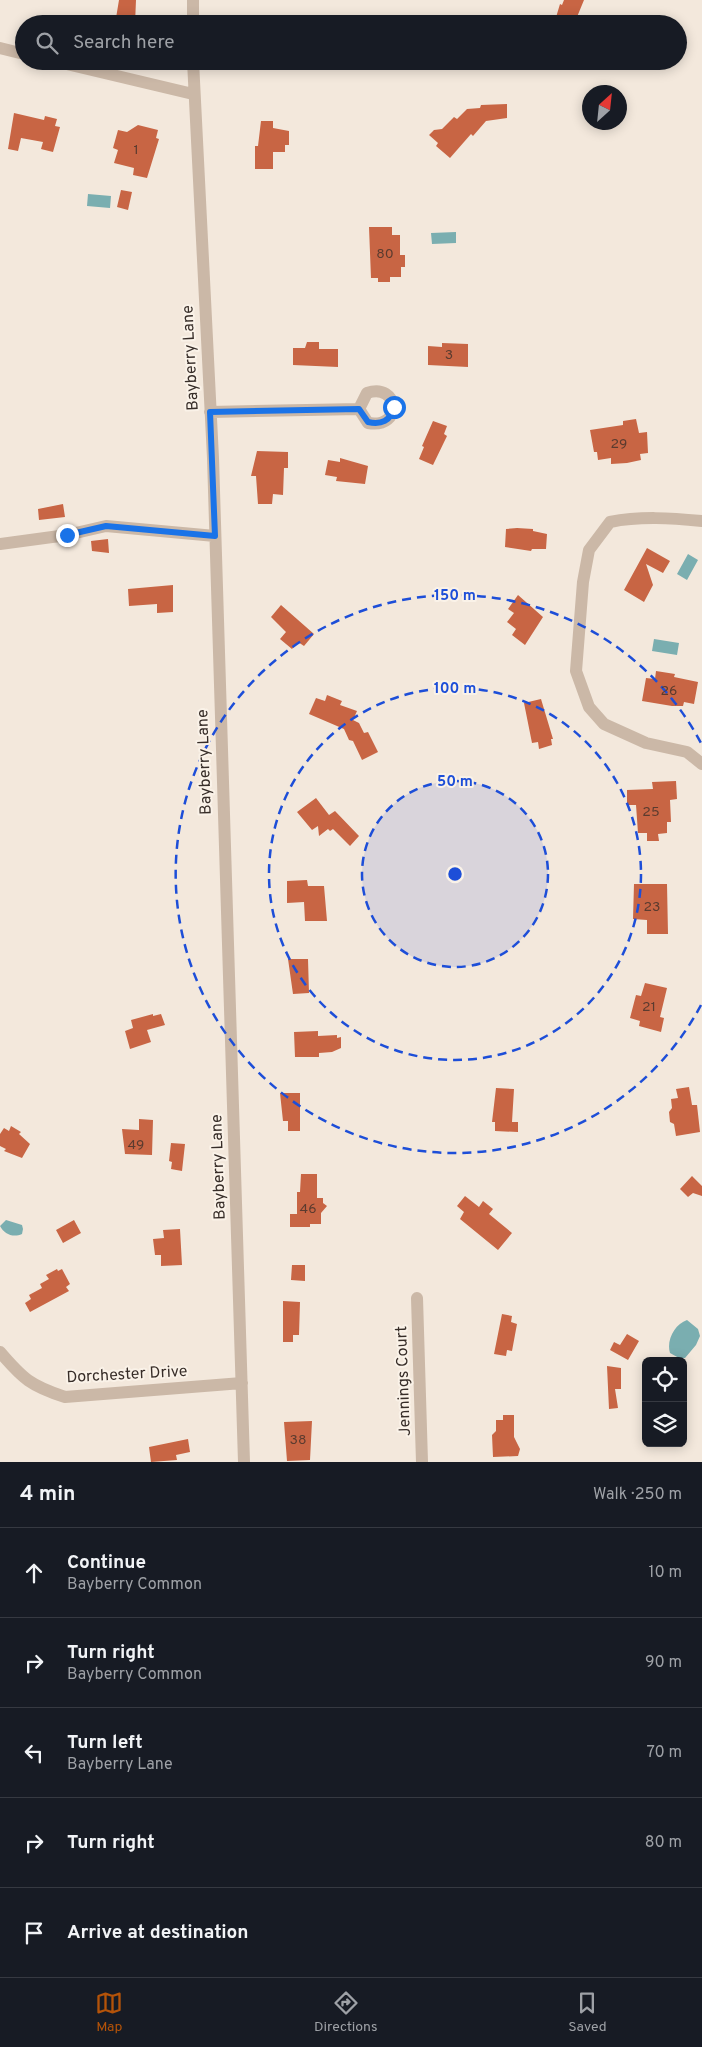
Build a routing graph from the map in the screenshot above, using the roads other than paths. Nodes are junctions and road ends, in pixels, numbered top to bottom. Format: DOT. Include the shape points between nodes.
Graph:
graph roads {
  1 [pos="193,0"];
  2 [pos="193,15"];
  3 [pos="0,48"];
  4 [pos="15,52"];
  5 [pos="92,70"];
  6 [pos="193,70"];
  7 [pos="193,94"];
  8 [pos="359,409"];
  9 [pos="210,412"];
  10 [pos="702,521"];
  11 [pos="215,536"];
  12 [pos="0,544"];
  13 [pos="702,764"];
  14 [pos="417,1298"];
  15 [pos="0,1352"];
  16 [pos="242,1383"];
  17 [pos="244,1462"];
  18 [pos="422,1462"];
  1 -- 2 [label="street"];
  3 -- 4 [label="street"];
  5 -- 7 [label="street"];
  6 -- 7 [label="street, Bayberry Lane"];
  7 -- 9 [label="street, Bayberry Lane"];
  8 -- 9 [label="street"];
  9 -- 11 [label="street, Bayberry Lane"];
  10 -- 13 [label="street" via="627,518 610,522 589,550 583,582 576,671 589,707 604,724 646,743 687,752"];
  11 -- 12 [label="street" via="106,526"];
  11 -- 16 [label="street, Bayberry Lane"];
  14 -- 18 [label="street, Jennings Court"];
  15 -- 16 [label="street, Dorchester Drive" via="17,1372 38,1388 65,1397"];
  16 -- 17 [label="street, Bayberry Lane"];
}
